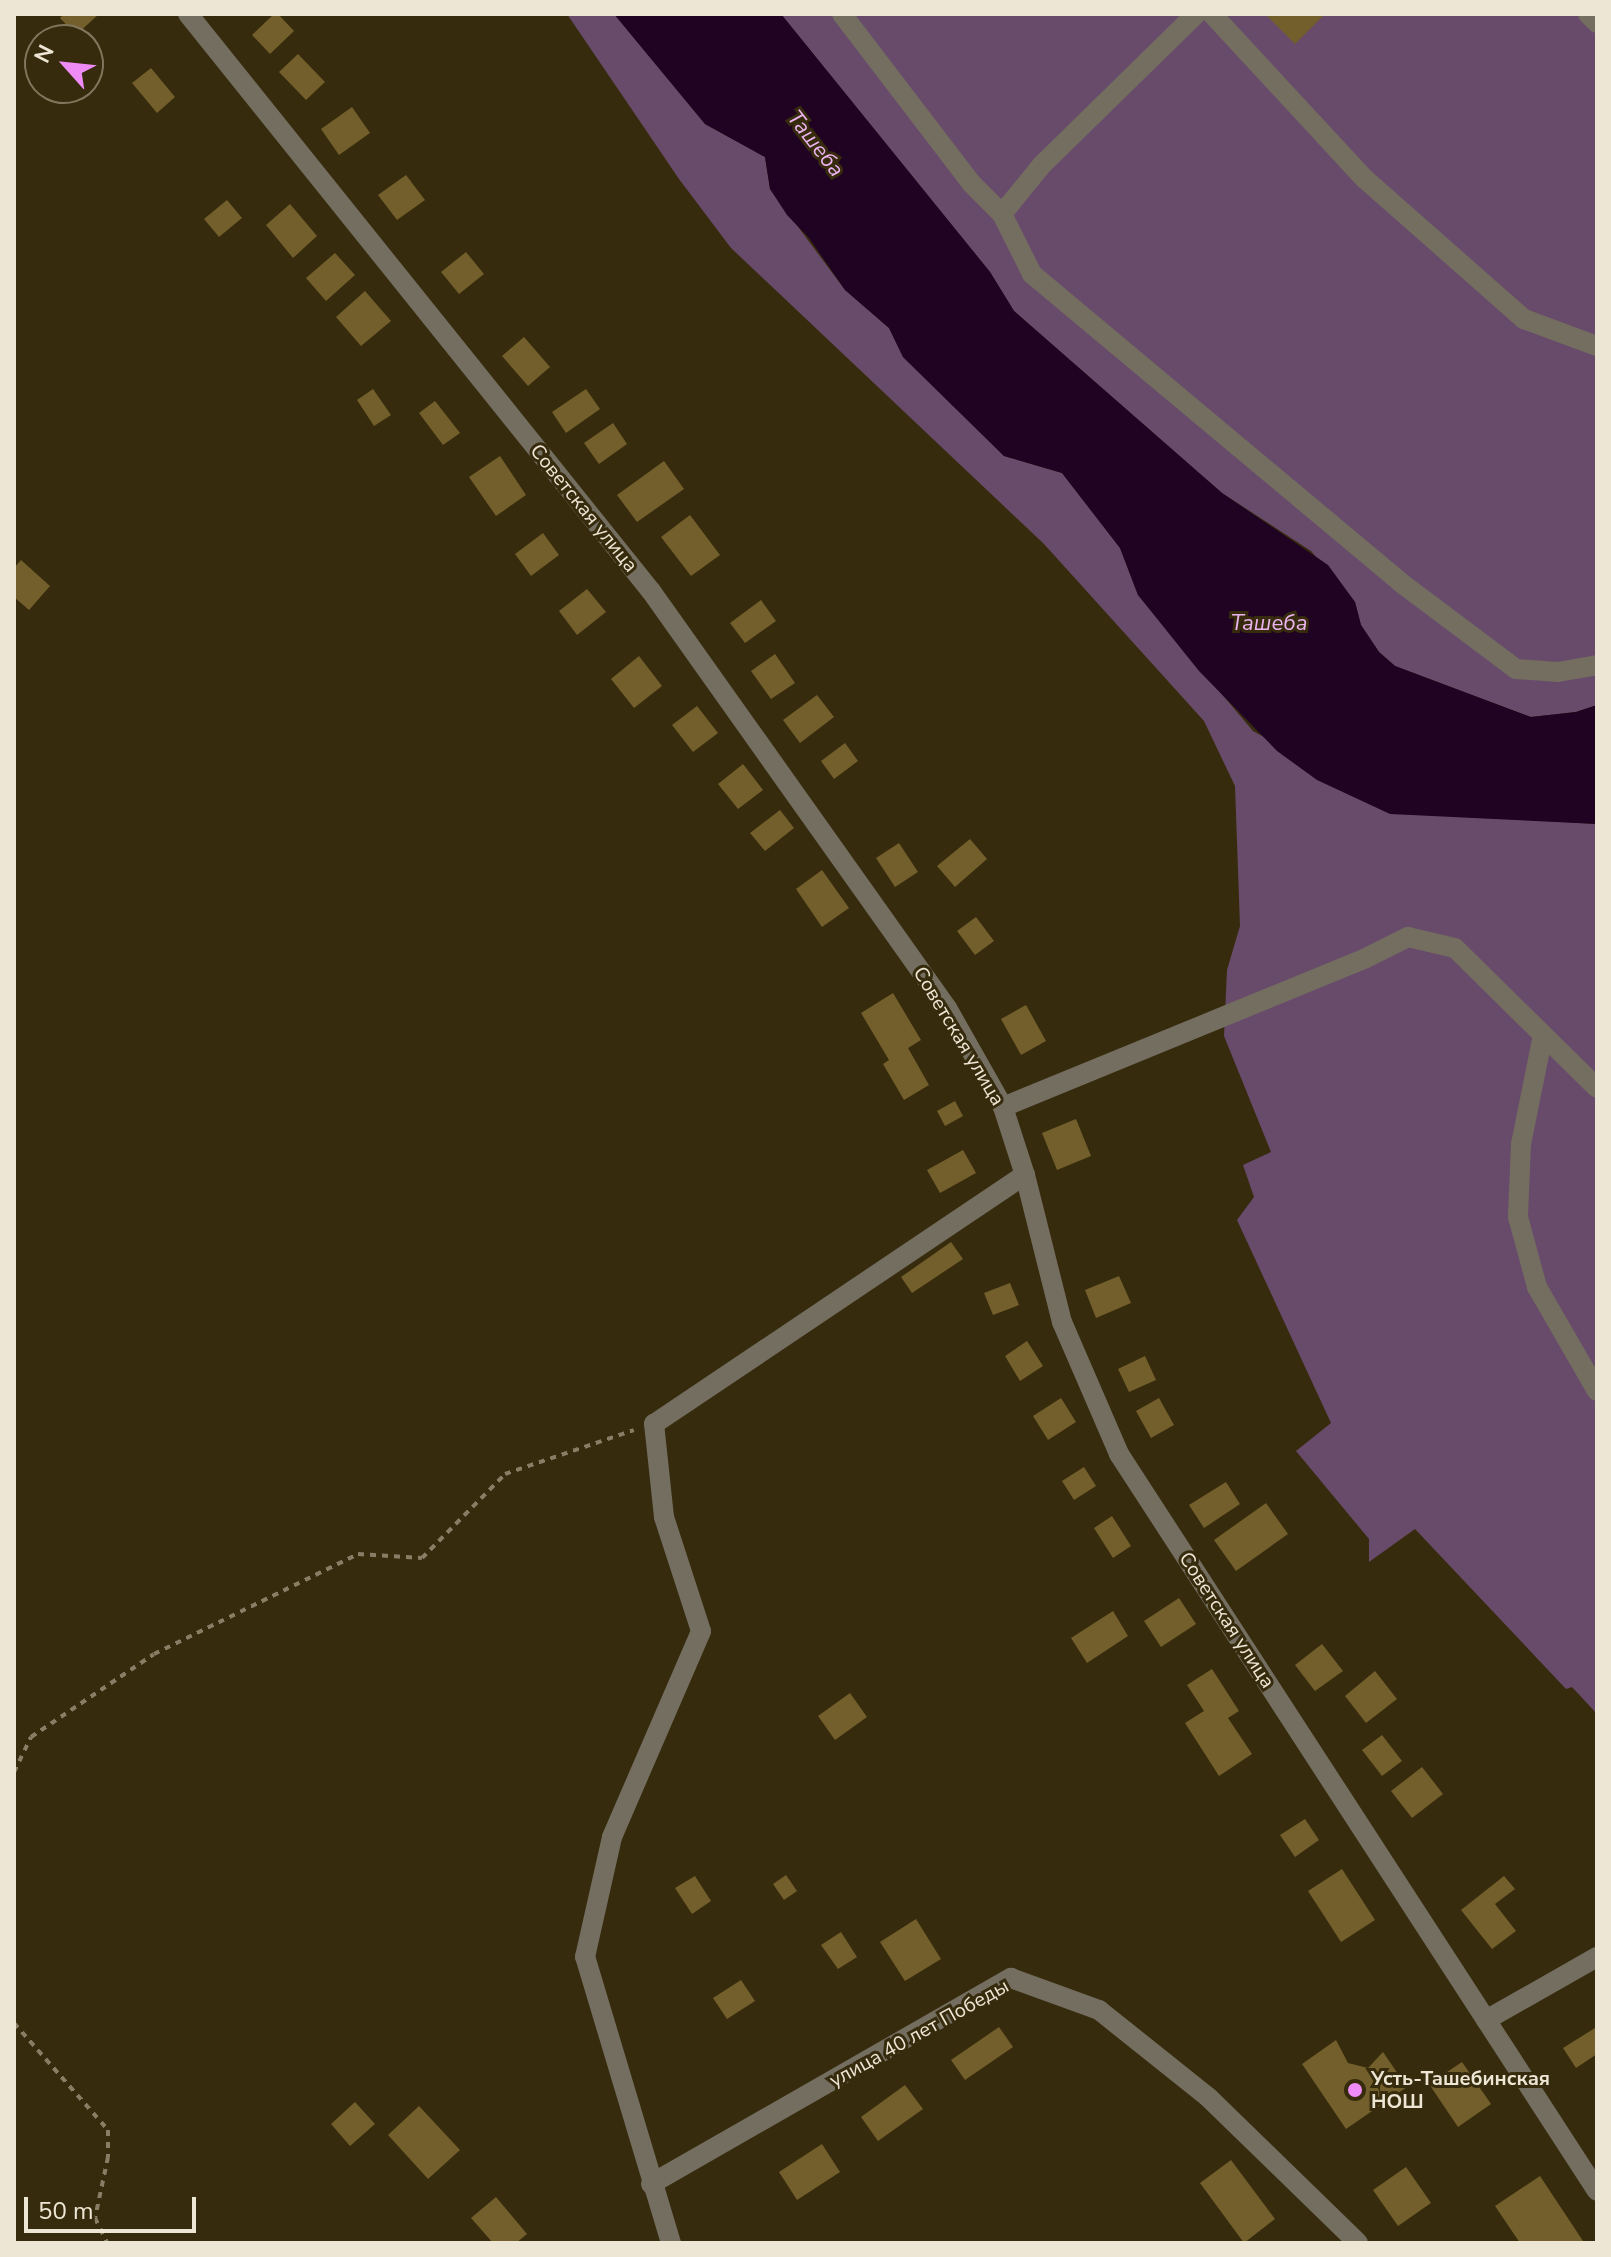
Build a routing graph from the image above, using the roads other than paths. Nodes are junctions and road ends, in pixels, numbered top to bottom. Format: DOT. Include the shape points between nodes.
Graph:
graph roads {
  1 [pos="188,14"];
  2 [pos="842,14"];
  3 [pos="1196,14"];
  4 [pos="1212,14"];
  5 [pos="1588,14"];
  6 [pos="1597,23"];
  7 [pos="1002,214"];
  8 [pos="1597,346"];
  9 [pos="1597,665"];
  10 [pos="1543,1035"];
  11 [pos="1597,1088"];
  12 [pos="1003,1107"];
  13 [pos="1025,1175"];
  14 [pos="1597,1391"];
  15 [pos="1597,1957"];
  16 [pos="1486,2020"];
  17 [pos="651,2184"];
  18 [pos="1597,2191"];
  19 [pos="671,2243"];
  20 [pos="1358,2243"];
  1 -- 12 [label="street, Советская улица" via="651,591 947,1008"];
  2 -- 7 [label="street" via="971,183"];
  3 -- 7 [label="street" via="1041,166"];
  4 -- 8 [label="street" via="1365,179 1524,319"];
  5 -- 6 [label="street"];
  7 -- 9 [label="street" via="1032,274 1412,591 1516,669 1558,672"];
  10 -- 11 [label="street"];
  10 -- 12 [label="street" via="1455,948 1408,937"];
  10 -- 14 [label="street" via="1521,1144 1518,1217 1537,1287"];
  12 -- 13 [label="street, Советская улица"];
  13 -- 16 [label="street, Советская улица" via="1062,1322 1119,1454"];
  13 -- 17 [label="street" via="654,1424 664,1517 701,1631 612,1837 585,1957"];
  15 -- 16 [label="street"];
  16 -- 18 [label="street, Советская улица"];
  17 -- 19 [label="street"];
  17 -- 20 [label="street, улица 40 лет Победы" via="1011,1978 1099,2010 1208,2097"];
}
